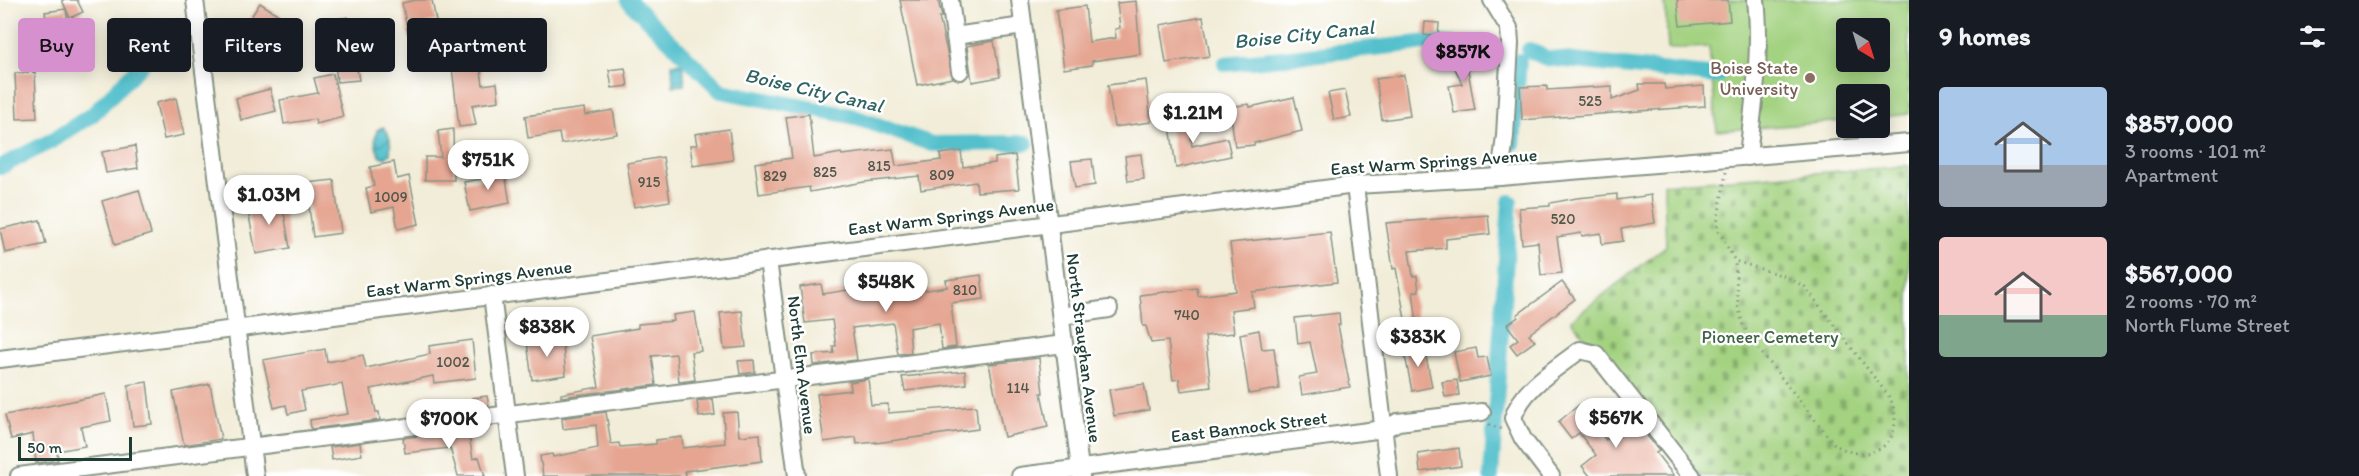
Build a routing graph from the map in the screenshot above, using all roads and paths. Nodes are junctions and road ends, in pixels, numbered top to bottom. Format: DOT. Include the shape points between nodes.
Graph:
graph roads {
  1 [pos="195,0"];
  2 [pos="950,0"];
  3 [pos="1020,0"];
  4 [pos="1492,0"];
  5 [pos="1756,0"];
  6 [pos="1023,26"];
  7 [pos="955,36"];
  8 [pos="960,71"];
  9 [pos="1909,143"];
  10 [pos="1748,157"];
  11 [pos="1728,158"];
  12 [pos="1500,177"];
  13 [pos="1355,185"];
  14 [pos="1049,224"];
  15 [pos="768,260"];
  16 [pos="1736,261"];
  17 [pos="492,296"];
  18 [pos="1109,309"];
  19 [pos="1061,316"];
  20 [pos="236,328"];
  21 [pos="1064,344"];
  22 [pos="0,359"];
  23 [pos="784,380"];
  24 [pos="507,415"];
  25 [pos="1486,419"];
  26 [pos="1508,424"];
  27 [pos="1384,429"];
  28 [pos="251,447"];
  29 [pos="1080,472"];
  30 [pos="19,476"];
  31 [pos="255,476"];
  32 [pos="514,476"];
  33 [pos="796,476"];
  34 [pos="1020,476"];
  35 [pos="1389,476"];
  36 [pos="1551,476"];
  37 [pos="1692,476"];
  1 -- 20 [label="street"];
  2 -- 7 [label="street"];
  3 -- 6 [label="street, North Straughan Avenue"];
  4 -- 12 [label="street" via="1509,28 1510,43"];
  5 -- 10 [label="street" via="1758,59"];
  6 -- 7 [label="street"];
  6 -- 14 [label="street, North Straughan Avenue"];
  7 -- 8 [label="street"];
  9 -- 10 [label="street, East Warm Springs Avenue"];
  10 -- 11 [label="street, East Warm Springs Avenue"];
  11 -- 12 [label="street, East Warm Springs Avenue"];
  11 -- 16 [label="path" via="1717,224"];
  12 -- 13 [label="street, East Warm Springs Avenue"];
  13 -- 14 [label="street, East Warm Springs Avenue"];
  13 -- 27 [label="street"];
  14 -- 15 [label="street, East Warm Springs Avenue"];
  14 -- 19 [label="street, North Straughan Avenue"];
  15 -- 17 [label="street, East Warm Springs Avenue"];
  15 -- 23 [label="street, North Elm Avenue"];
  16 -- 16 [label="path" via="1787,277 1805,287 1890,398 1894,429 1877,452 1859,454 1835,446 1753,342 1739,315"];
  17 -- 20 [label="street, East Warm Springs Avenue"];
  17 -- 24 [label="street"];
  18 -- 19 [label="street"];
  19 -- 21 [label="street, North Straughan Avenue"];
  20 -- 22 [label="street, East Warm Springs Avenue"];
  20 -- 28 [label="street"];
  21 -- 23 [label="street"];
  21 -- 29 [label="street, North Straughan Avenue"];
  23 -- 24 [label="street"];
  23 -- 33 [label="street, North Elm Avenue"];
  24 -- 28 [label="street"];
  24 -- 32 [label="street"];
  25 -- 26 [label="path"];
  25 -- 27 [label="street, East Bannock Street" via="1398,422"];
  26 -- 36 [label="street"];
  26 -- 37 [label="street" via="1527,392 1580,350 1596,354"];
  27 -- 29 [label="street, East Bannock Street"];
  27 -- 35 [label="street"];
  28 -- 30 [label="street"];
  28 -- 31 [label="street"];
  29 -- 34 [label="street, East Bannock Street"];
}
